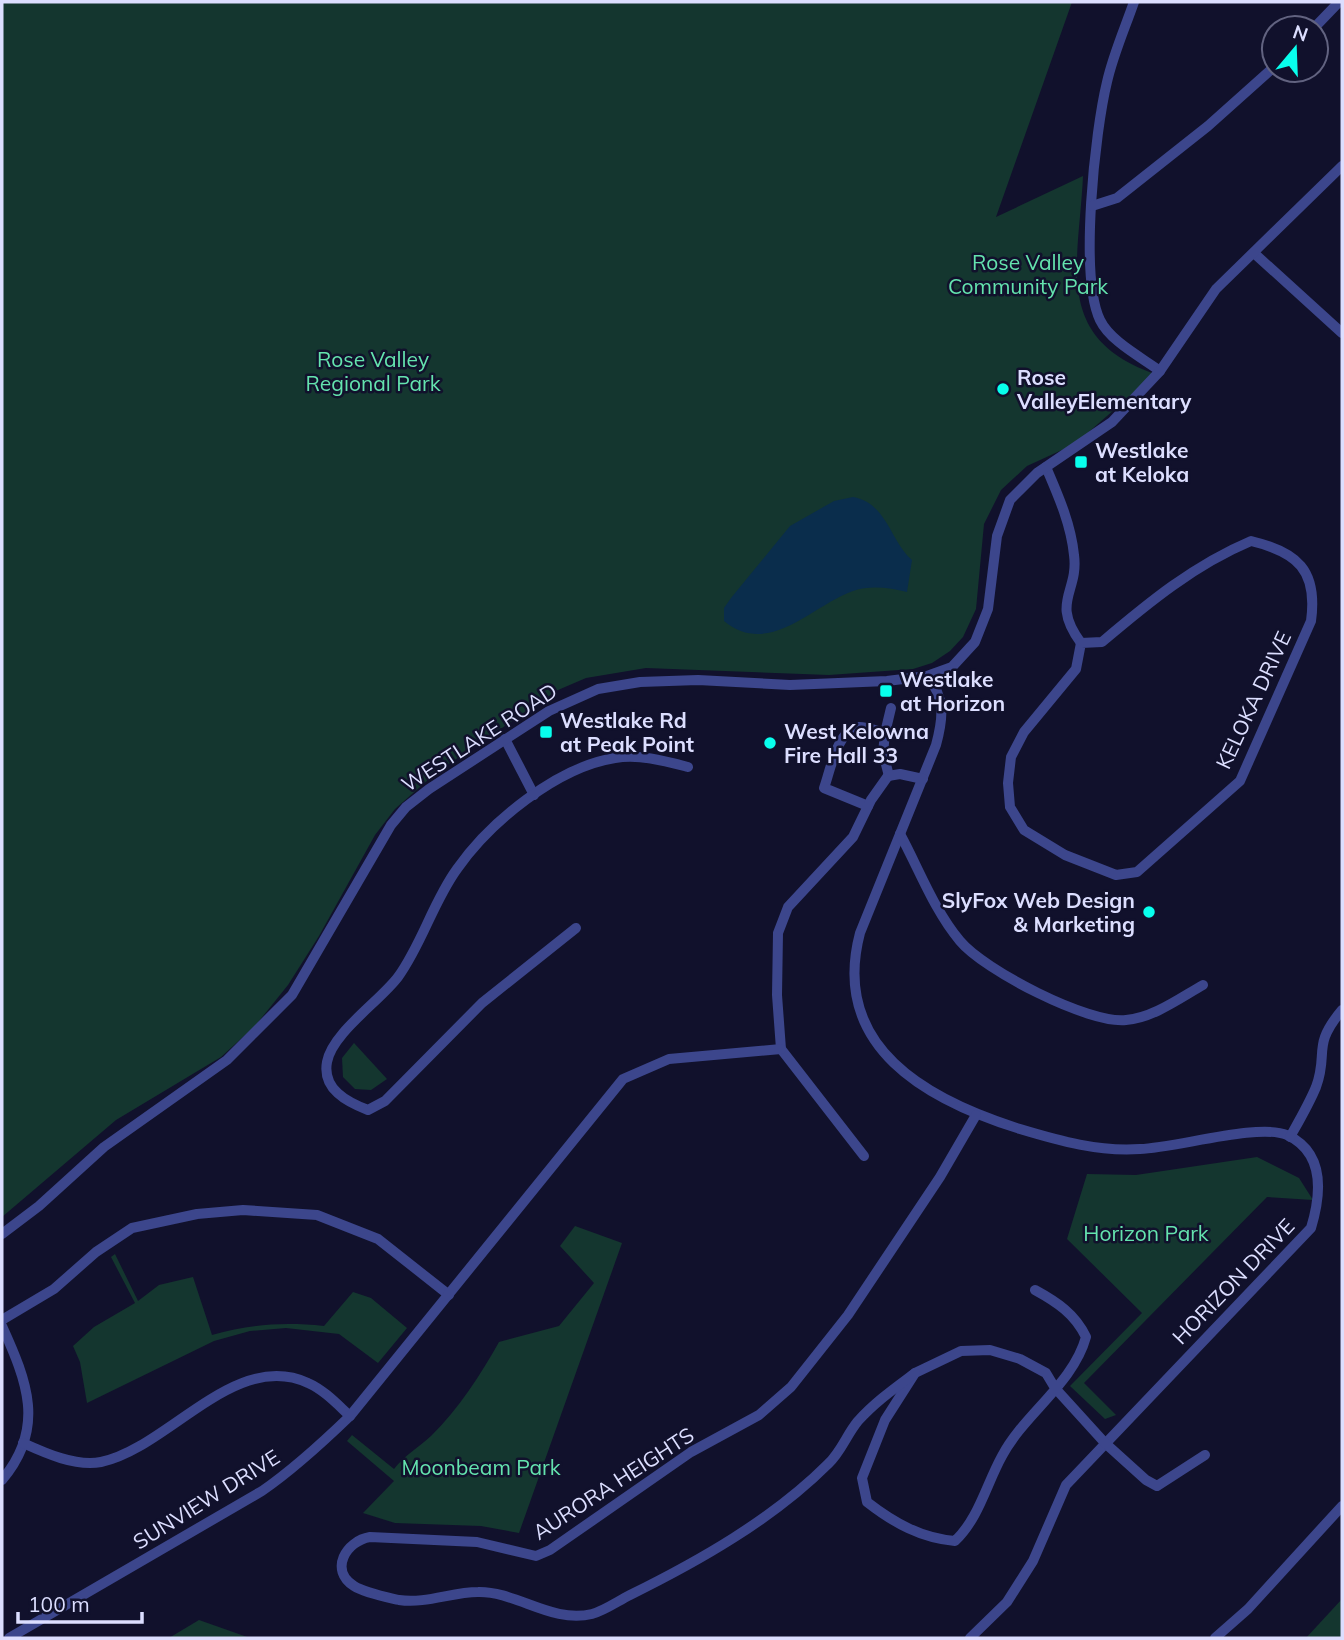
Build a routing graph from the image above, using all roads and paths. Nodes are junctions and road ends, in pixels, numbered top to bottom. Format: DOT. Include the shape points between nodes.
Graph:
graph roads {
  1 [pos="1135,2"];
  2 [pos="1260,80"];
  3 [pos="1342,166"];
  4 [pos="1092,206"];
  5 [pos="1255,254"];
  6 [pos="1342,333"];
  7 [pos="1160,371"];
  8 [pos="1046,467"];
  9 [pos="1081,643"];
  10 [pos="927,676"];
  11 [pos="891,708"];
  12 [pos="885,733"];
  13 [pos="505,739"];
  14 [pos="688,767"];
  15 [pos="889,776"];
  16 [pos="923,779"];
  17 [pos="534,795"];
  18 [pos="867,806"];
  19 [pos="900,834"];
  20 [pos="576,928"];
  21 [pos="1203,985"];
  22 [pos="1342,1010"];
  23 [pos="781,1049"];
  24 [pos="976,1115"];
  25 [pos="1290,1137"];
  26 [pos="863,1156"];
  27 [pos="2,1234"];
  28 [pos="1035,1290"];
  29 [pos="449,1295"];
  30 [pos="2,1323"];
  31 [pos="915,1373"];
  32 [pos="1055,1388"];
  33 [pos="350,1416"];
  34 [pos="23,1443"];
  35 [pos="1105,1443"];
  36 [pos="1205,1455"];
  37 [pos="2,1480"];
  38 [pos="1342,1506"];
  39 [pos="9,1638"];
  40 [pos="970,1638"];
  41 [pos="1215,1638"];
  1 -- 4 [label="street" via="1107,82"];
  2 -- 4 [label="street" via="1117,198"];
  3 -- 5 [label="street, WESTLAKE ROAD"];
  4 -- 7 [label="street" via="1092,295 1100,321 1117,340"];
  5 -- 6 [label="street"];
  5 -- 7 [label="street, WESTLAKE ROAD" via="1216,289"];
  7 -- 8 [label="street, WESTLAKE ROAD" via="1112,422"];
  8 -- 9 [label="street" via="1065,513 1075,558 1066,601 1068,625"];
  8 -- 10 [label="street, WESTLAKE ROAD" via="1010,500 1002,516 988,609 975,642 952,667"];
  9 -- 9 [label="street, KELOKA DRIVE" via="1102,642 1147,602 1216,556 1251,541 1280,548 1304,567 1314,598 1311,621 1240,781 1137,872 1116,875 1065,855 1024,830 1010,807 1011,757 1024,732 1076,669"];
  10 -- 13 [label="street, WESTLAKE ROAD" via="790,685 698,680 611,685 549,711"];
  10 -- 16 [label="street" via="937,688 943,717"];
  11 -- 12 [label="street"];
  12 -- 15 [label="street" via="883,753"];
  12 -- 18 [label="street" via="858,727 848,732 824,788"];
  13 -- 17 [label="street"];
  13 -- 27 [label="street, WESTLAKE ROAD" via="406,807 292,995 227,1060 104,1147"];
  14 -- 17 [label="street" via="656,758 615,758 571,771"];
  15 -- 16 [label="street"];
  15 -- 18 [label="street"];
  16 -- 19 [label="street"];
  17 -- 20 [label="street" via="489,832 456,870 398,976 335,1045 327,1063 330,1085 348,1103 368,1110 385,1101 482,1003"];
  18 -- 23 [label="street" via="853,837 796,896 781,926 777,995"];
  19 -- 21 [label="street" via="960,942 1014,982 1098,1016 1124,1021 1146,1015"];
  19 -- 24 [label="street" via="853,959 861,1016 877,1045 906,1076"];
  22 -- 25 [label="street" via="1324,1035 1317,1085"];
  23 -- 26 [label="street"];
  23 -- 29 [label="street, SUNVIEW DRIVE" via="669,1059 624,1079"];
  24 -- 25 [label="street" via="1066,1143 1103,1148 1177,1146 1268,1130"];
  24 -- 31 [label="street, AURORA HEIGHTS" via="840,1326 807,1369 759,1415 691,1452 536,1556 477,1542 370,1537 357,1539 346,1549 345,1576 354,1586 411,1602 479,1592 551,1612 592,1614 686,1567 756,1523 830,1463 856,1423"];
  25 -- 35 [label="street, HORIZON DRIVE" via="1314,1161 1320,1183 1311,1228"];
  28 -- 32 [label="street" via="1079,1321 1086,1337 1082,1354"];
  29 -- 30 [label="street" via="366,1234 317,1215 243,1210 132,1228"];
  29 -- 33 [label="street, SUNVIEW DRIVE"];
  30 -- 34 [label="street" via="30,1401"];
  31 -- 32 [label="street" via="961,1351 990,1350 1046,1373"];
  31 -- 32 [label="street" via="885,1420 862,1478 867,1502 920,1534 955,1541 969,1528 1002,1455"];
  32 -- 35 [label="street"];
  33 -- 34 [label="street" via="309,1383 271,1375 247,1380 139,1447 100,1462 64,1458"];
  33 -- 39 [label="street, SUNVIEW DRIVE" via="290,1472 262,1491"];
  34 -- 37 [label="street"];
  35 -- 36 [label="street" via="1157,1486"];
  35 -- 40 [label="street, HORIZON DRIVE" via="1066,1485 1033,1561 1007,1602"];
  38 -- 41 [label="street" via="1248,1609"];
}
